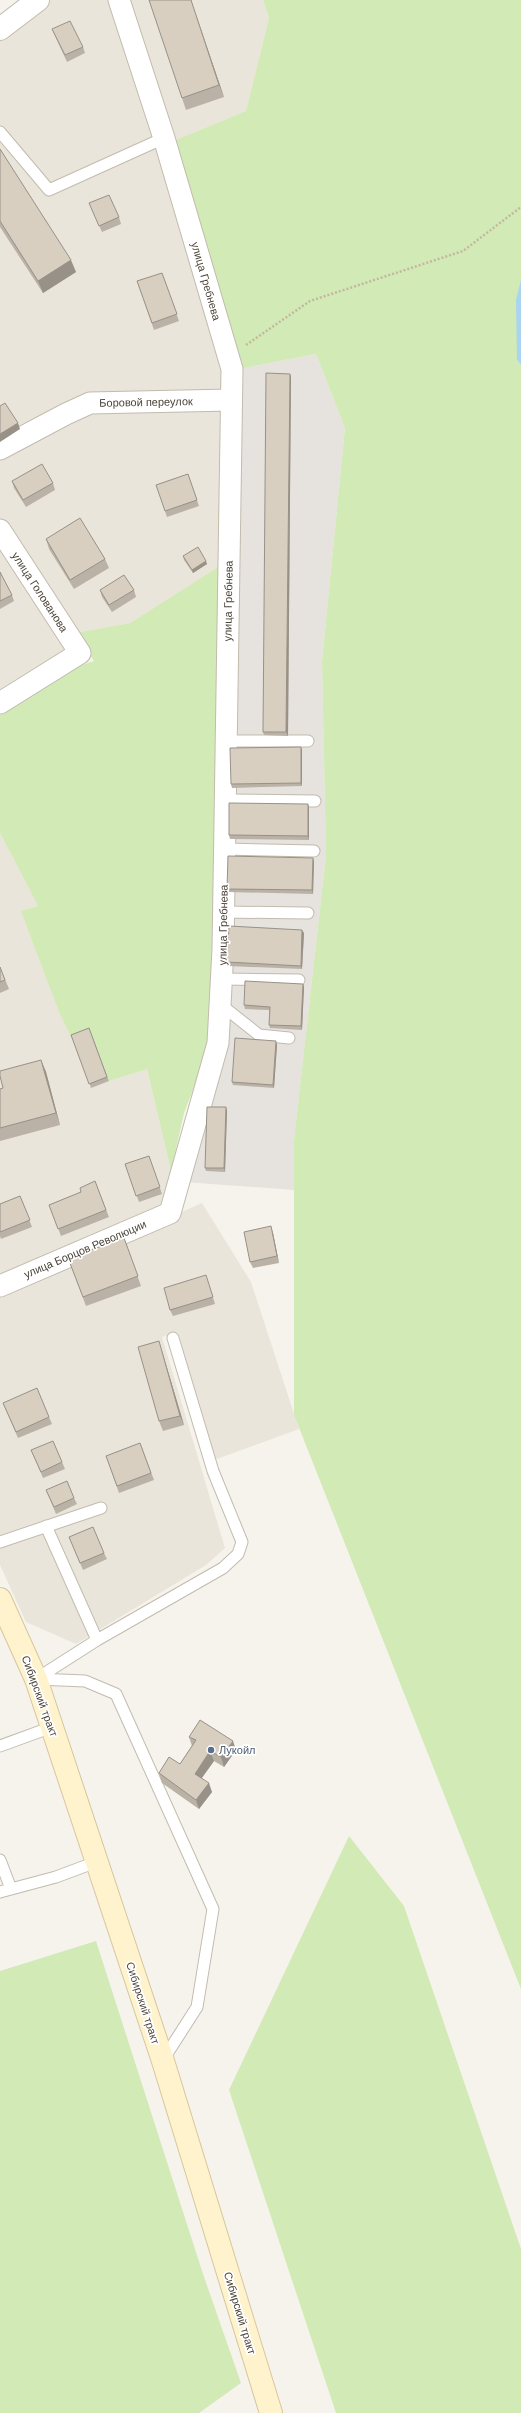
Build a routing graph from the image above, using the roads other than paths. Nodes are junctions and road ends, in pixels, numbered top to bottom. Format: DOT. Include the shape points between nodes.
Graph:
graph roads {
  1 [pos="38,0"];
  2 [pos="119,0"];
  3 [pos="0,29"];
  4 [pos="0,132"];
  5 [pos="164,138"];
  6 [pos="232,400"];
  7 [pos="0,449"];
  8 [pos="0,530"];
  9 [pos="0,704"];
  10 [pos="226,741"];
  11 [pos="308,741"];
  12 [pos="225,800"];
  13 [pos="315,800"];
  14 [pos="224,848"];
  15 [pos="314,851"];
  16 [pos="223,912"];
  17 [pos="308,913"];
  18 [pos="221,979"];
  19 [pos="299,980"];
  20 [pos="220,1004"];
  21 [pos="289,1038"];
  22 [pos="170,1213"];
  23 [pos="0,1286"];
  24 [pos="172,1338"];
  25 [pos="101,1508"];
  26 [pos="46,1526"];
  27 [pos="0,1542"];
  28 [pos="0,1599"];
  29 [pos="97,1640"];
  30 [pos="36,1679"];
  31 [pos="52,1727"];
  32 [pos="0,1746"];
  33 [pos="0,1860"];
  34 [pos="96,1862"];
  35 [pos="11,1890"];
  36 [pos="0,1892"];
  37 [pos="162,2061"];
  38 [pos="271,2413"];
  1 -- 3 [label="street"];
  2 -- 5 [label="street, улица Гребнева"];
  4 -- 5 [label="lane" via="49,190"];
  5 -- 6 [label="street, улица Гребнева" via="232,369"];
  6 -- 7 [label="street, Боровой переулок" via="90,403"];
  6 -- 10 [label="street, улица Гребнева"];
  8 -- 9 [label="street, улица Голованова" via="80,654"];
  10 -- 11 [label="lane"];
  10 -- 12 [label="street, улица Гребнева"];
  12 -- 13 [label="lane"];
  12 -- 14 [label="street, улица Гребнева"];
  14 -- 15 [label="lane"];
  14 -- 16 [label="street, улица Гребнева"];
  16 -- 17 [label="lane"];
  16 -- 18 [label="street, улица Гребнева"];
  18 -- 19 [label="lane"];
  18 -- 20 [label="street, улица Гребнева"];
  20 -- 21 [label="lane" via="259,1035"];
  20 -- 22 [label="street, улица Гребнева" via="218,1043"];
  22 -- 23 [label="street, улица Борцов Революции"];
  24 -- 29 [label="lane" via="213,1471 242,1542 238,1554 223,1568"];
  25 -- 26 [label="lane"];
  26 -- 27 [label="lane"];
  26 -- 29 [label="lane"];
  28 -- 30 [label="main road, Сибирский тракт"];
  29 -- 30 [label="lane"];
  30 -- 31 [label="main road, Сибирский тракт"];
  30 -- 37 [label="lane" via="85,1681 116,1694 213,1909 197,2007"];
  31 -- 32 [label="lane"];
  31 -- 34 [label="main road, Сибирский тракт"];
  33 -- 35 [label="lane"];
  34 -- 35 [label="lane"];
  34 -- 37 [label="main road, Сибирский тракт"];
  35 -- 36 [label="lane"];
  37 -- 38 [label="main road, Сибирский тракт"];
}
